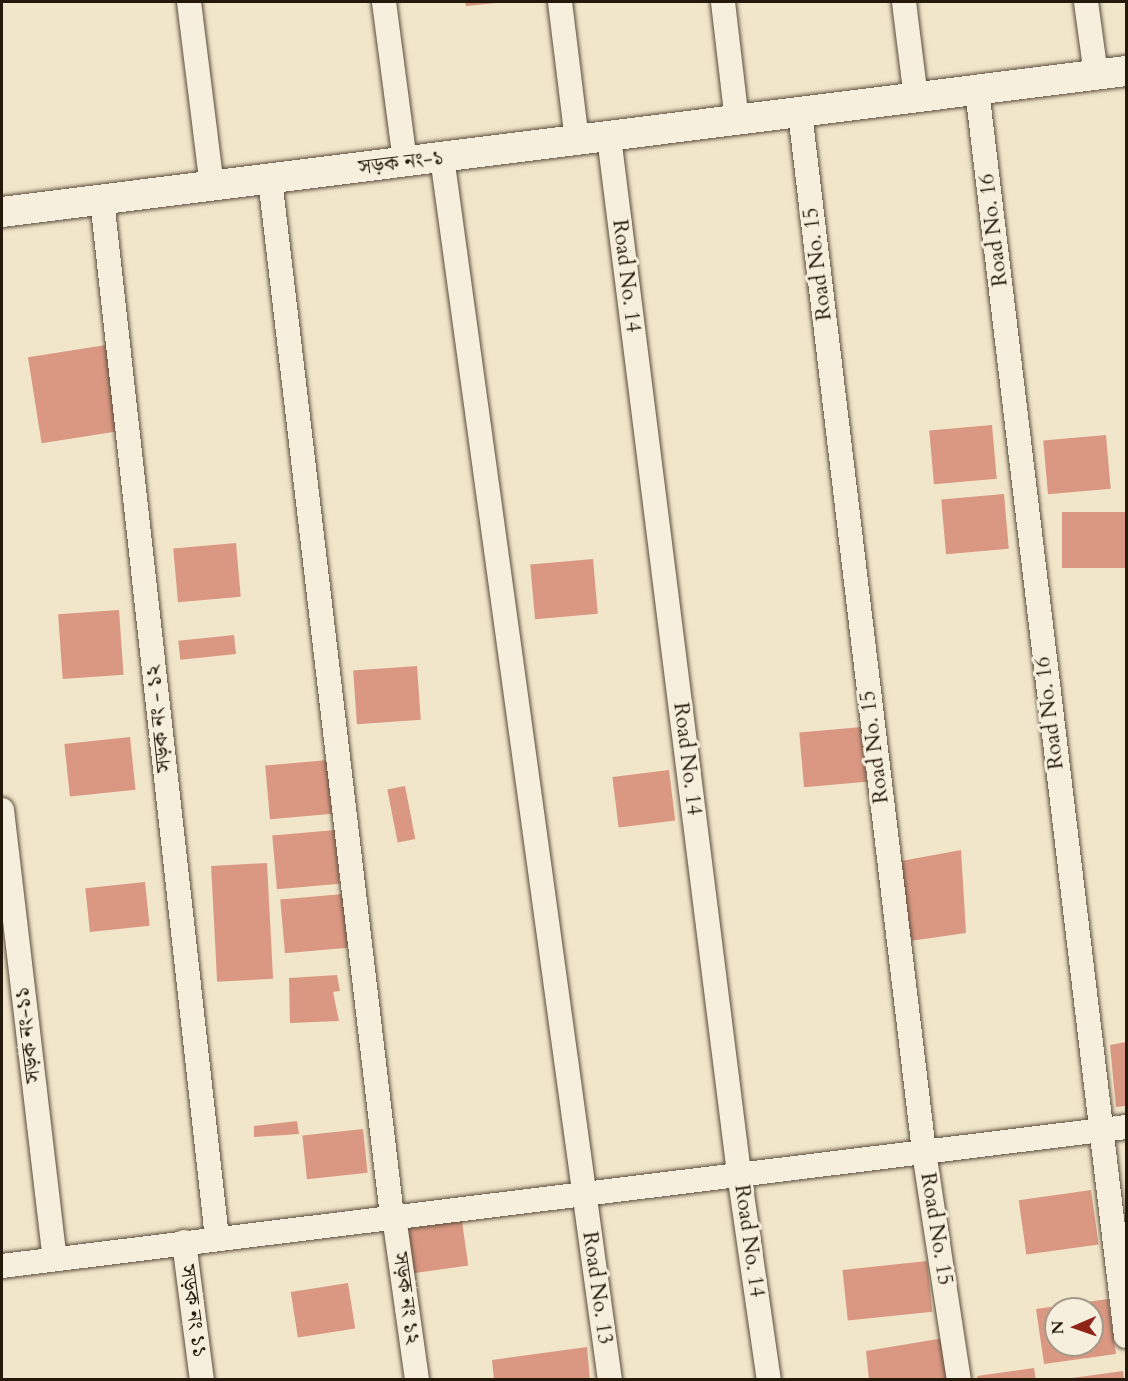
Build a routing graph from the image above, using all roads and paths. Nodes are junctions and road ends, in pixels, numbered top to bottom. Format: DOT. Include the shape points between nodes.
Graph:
graph roads {
  1 [pos="189,2"];
  2 [pos="384,2"];
  3 [pos="560,2"];
  4 [pos="723,2"];
  5 [pos="904,2"];
  6 [pos="1086,2"];
  7 [pos="1126,71"];
  8 [pos="1096,75"];
  9 [pos="977,90"];
  10 [pos="916,98"];
  11 [pos="800,113"];
  12 [pos="736,121"];
  13 [pos="609,137"];
  14 [pos="577,141"];
  15 [pos="442,158"];
  16 [pos="405,162"];
  17 [pos="270,179"];
  18 [pos="213,186"];
  19 [pos="102,200"];
  20 [pos="2,212"];
  21 [pos="2,810"];
  22 [pos="1126,1126"];
  23 [pos="1099,1130"];
  24 [pos="924,1152"];
  25 [pos="739,1173"];
  26 [pos="584,1196"];
  27 [pos="393,1216"];
  28 [pos="217,1238"];
  29 [pos="184,1242"];
  30 [pos="56,1259"];
  31 [pos="2,1266"];
  32 [pos="1126,1336"];
  33 [pos="202,1380"];
  34 [pos="417,1380"];
  35 [pos="610,1380"];
  36 [pos="770,1380"];
  37 [pos="959,1380"];
  1 -- 18 [label="street"];
  2 -- 16 [label="street"];
  3 -- 14 [label="street"];
  4 -- 12 [label="street"];
  5 -- 10 [label="street"];
  6 -- 8 [label="street"];
  7 -- 8 [label="street, সড়ক নং-১"];
  8 -- 9 [label="street, সড়ক নং-১"];
  9 -- 10 [label="street, সড়ক নং-১"];
  9 -- 23 [label="street, Road No. 16"];
  10 -- 11 [label="street, সড়ক নং-১"];
  11 -- 12 [label="street, সড়ক নং-১"];
  11 -- 24 [label="street, Road No. 15"];
  12 -- 13 [label="street, সড়ক নং-১"];
  13 -- 14 [label="street, সড়ক নং-১"];
  13 -- 25 [label="street, Road No. 14"];
  14 -- 15 [label="street, সড়ক নং-১"];
  15 -- 16 [label="street, সড়ক নং-১"];
  15 -- 26 [label="street, Road No. 13"];
  16 -- 17 [label="street, সড়ক নং-১"];
  17 -- 18 [label="street, সড়ক নং-১"];
  17 -- 27 [label="street, সড়ক নং ১২"];
  18 -- 19 [label="street, সড়ক নং-১"];
  19 -- 20 [label="street, সড়ক নং-১"];
  19 -- 28 [label="street, সড়ক নং - ১২"];
  21 -- 30 [label="street, সড়ক নং-১১"];
  22 -- 23 [label="street"];
  23 -- 24 [label="street"];
  23 -- 32 [label="street, Road No. 16"];
  24 -- 25 [label="street"];
  24 -- 37 [label="street, Road No. 15"];
  25 -- 26 [label="street"];
  25 -- 36 [label="street, Road No. 14"];
  26 -- 27 [label="street"];
  26 -- 35 [label="street, Road No. 13"];
  27 -- 28 [label="street"];
  27 -- 34 [label="street, সড়ক নং ১২"];
  28 -- 29 [label="street"];
  29 -- 30 [label="street"];
  29 -- 33 [label="street, সড়ক নং ১১"];
  30 -- 31 [label="street"];
}
